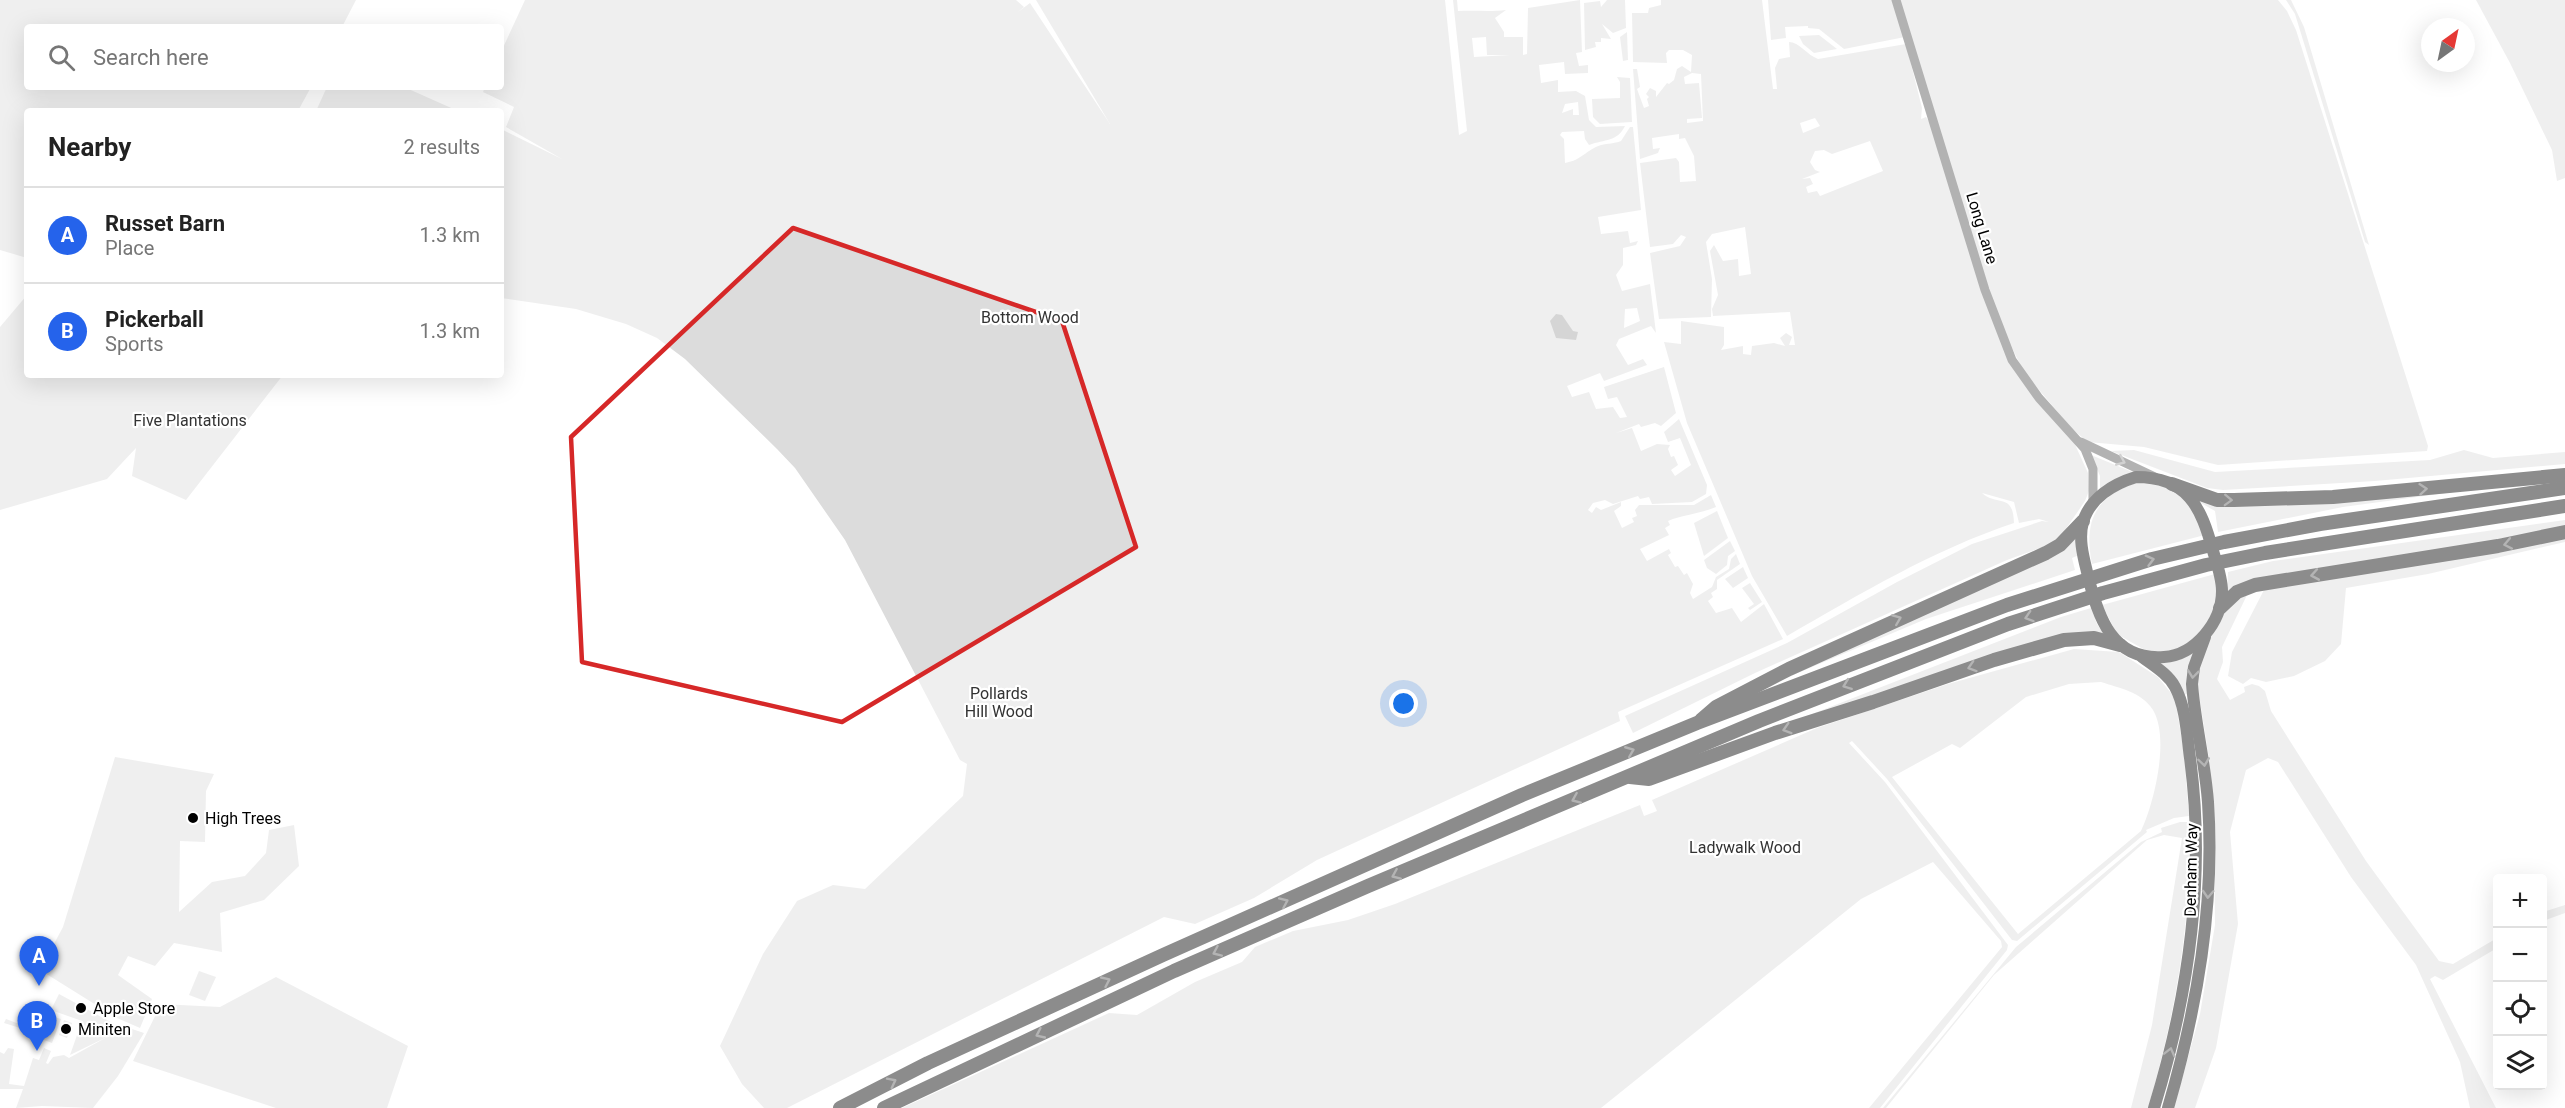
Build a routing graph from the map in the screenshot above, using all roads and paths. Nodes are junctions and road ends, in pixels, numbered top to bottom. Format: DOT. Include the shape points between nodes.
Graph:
graph roads {
  1 [pos="1896,0"];
  2 [pos="2081,442"];
  3 [pos="2565,476"];
  4 [pos="2166,482"];
  5 [pos="2565,488"];
  6 [pos="2093,504"];
  7 [pos="2565,506"];
  8 [pos="2084,521"];
  9 [pos="2565,532"];
  10 [pos="2220,608"];
  11 [pos="2208,632"];
  12 [pos="2120,645"];
  13 [pos="2137,652"];
  14 [pos="1697,723"];
  15 [pos="1630,777"];
  16 [pos="2202,804"];
  17 [pos="2203,833"];
  18 [pos="840,1108"];
  19 [pos="884,1108"];
  20 [pos="2154,1108"];
  21 [pos="2168,1108"];
  1 -- 2 [label="street, Long Lane" via="1985,290 2012,360 2039,398"];
  2 -- 4 [label="street, Long Lane, one-way"];
  2 -- 6 [label="street, Long Lane" via="2093,470"];
  4 -- 3 [label="highway, one-way" via="2217,500 2242,500 2333,497"];
  4 -- 6 [label="main road" via="2136,477 2118,482"];
  4 -- 10 [label="main road" via="2187,494 2205,520 2220,576"];
  14 -- 5 [label="highway, one-way" via="1945,627 2097,575 2202,547 2320,524"];
  6 -- 8 [label="main road"];
  7 -- 15 [label="highway, one-way" via="2206,565 2085,598 1845,686"];
  8 -- 12 [label="main road" via="2081,539 2096,608"];
  14 -- 8 [label="highway, one-way" via="1716,707 1789,669 2046,553"];
  9 -- 10 [label="highway, one-way" via="2256,585 2237,592"];
  10 -- 11 [label="main road"];
  11 -- 13 [label="main road" via="2179,654 2164,657"];
  11 -- 16 [label="main road, Denham Way, one-way" via="2194,667 2192,684"];
  12 -- 13 [label="main road"];
  12 -- 15 [label="highway, one-way" via="2094,638 2064,640 1774,733 1649,779"];
  13 -- 16 [label="main road, Denham Way" via="2164,673 2176,689"];
  18 -- 14 [label="highway, one-way" via="1163,955 1522,795"];
  15 -- 19 [label="highway, one-way" via="1174,971"];
  16 -- 17 [label="main road, Denham Way"];
  20 -- 17 [label="main road, Denham Way, one-way" via="2185,979"];
  17 -- 21 [label="main road, Denham Way, one-way" via="2207,916 2200,974"];
}
